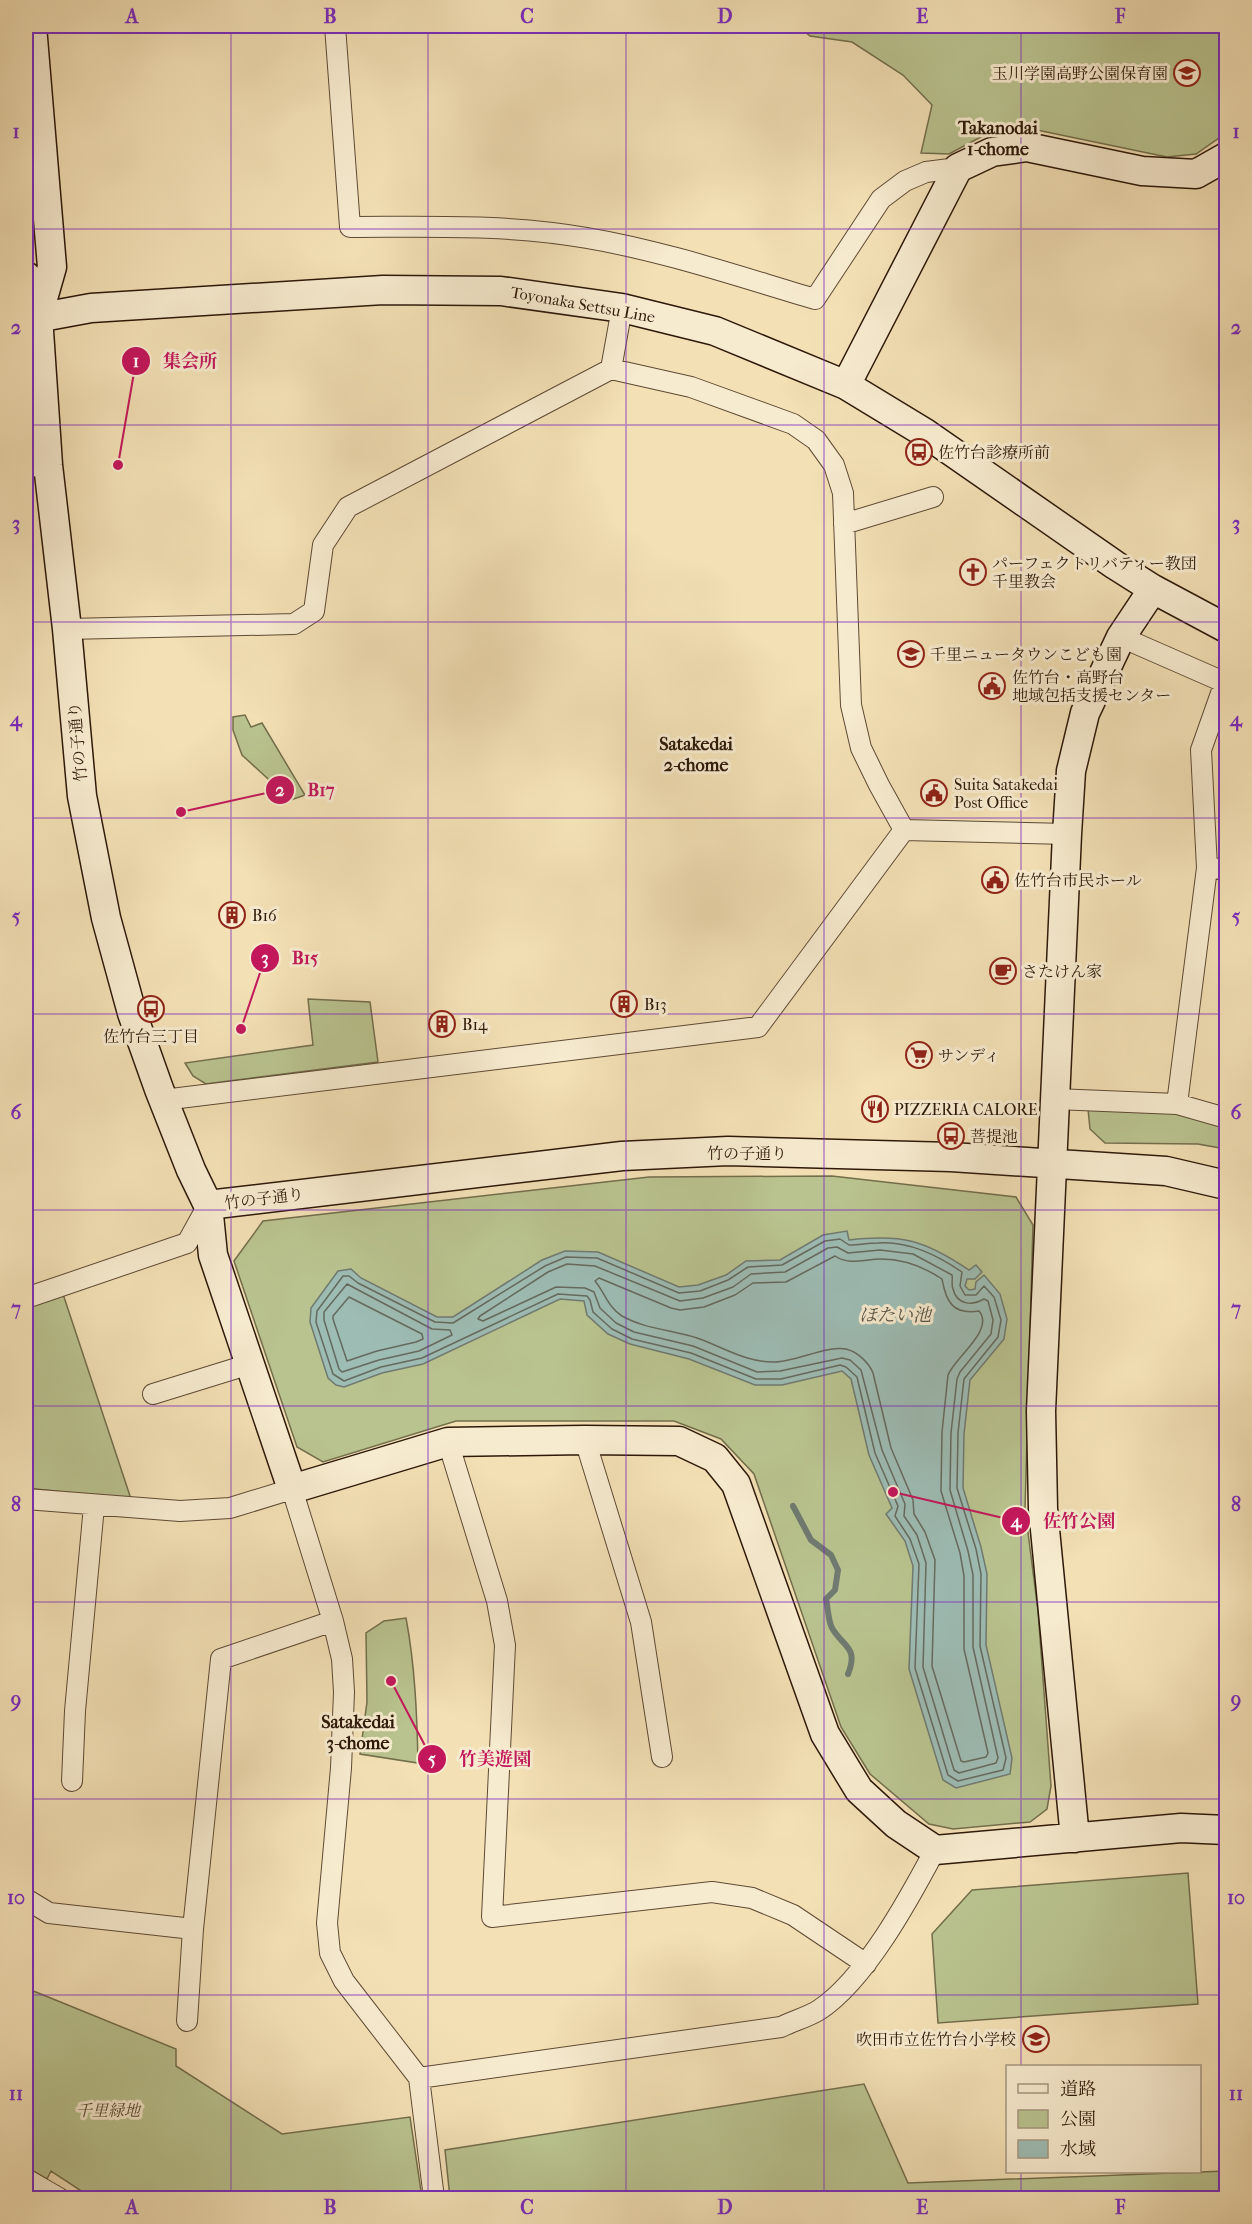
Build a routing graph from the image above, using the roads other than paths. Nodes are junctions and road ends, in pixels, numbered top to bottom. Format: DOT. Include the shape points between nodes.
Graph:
graph roads {
  1 [pos="32,26"];
  2 [pos="335,26"];
  3 [pos="1227,157"];
  4 [pos="958,168"];
  5 [pos="26,276"];
  6 [pos="622,308"];
  7 [pos="30,317"];
  8 [pos="611,369"];
  9 [pos="846,386"];
  10 [pos="37,466"];
  11 [pos="933,497"];
  12 [pos="844,524"];
  13 [pos="1153,589"];
  14 [pos="1227,628"];
  15 [pos="67,629"];
  16 [pos="1121,637"];
  17 [pos="1226,682"];
  18 [pos="904,830"];
  19 [pos="1067,834"];
  20 [pos="1217,869"];
  21 [pos="1055,1099"];
  22 [pos="163,1100"];
  23 [pos="1177,1104"];
  24 [pos="1227,1118"];
  25 [pos="1053,1164"];
  26 [pos="1227,1185"];
  27 [pos="208,1205"];
  28 [pos="26,1298"];
  29 [pos="250,1364"];
  30 [pos="153,1394"];
  31 [pos="585,1440"];
  32 [pos="448,1442"];
  33 [pos="292,1489"];
  34 [pos="26,1499"];
  35 [pos="94,1506"];
  36 [pos="333,1621"];
  37 [pos="662,1756"];
  38 [pos="72,1780"];
  39 [pos="1227,1830"];
  40 [pos="1075,1838"];
  41 [pos="934,1850"];
  42 [pos="26,1899"];
  43 [pos="193,1929"];
  44 [pos="866,1964"];
  45 [pos="187,2021"];
  46 [pos="419,2078"];
  47 [pos="26,2180"];
  48 [pos="58,2199"];
  49 [pos="434,2199"];
  1 -- 7 [label="street" via="52,267"];
  2 -- 4 [label="street" via="350,227 497,227 587,238 815,299 881,199 905,181 926,172"];
  3 -- 4 [label="street" via="1196,174 1142,171 1027,147 992,152"];
  4 -- 9 [label="street"];
  5 -- 7 [label="street"];
  6 -- 7 [label="street, Toyonaka Settsu Line" via="501,291 383,290 91,308"];
  6 -- 8 [label="street"];
  6 -- 9 [label="street, Toyonaka Settsu Line" via="715,331"];
  7 -- 10 [label="street, 竹の子通り"];
  8 -- 12 [label="street" via="691,387 793,424 816,440 834,465 843,493"];
  8 -- 15 [label="street" via="348,507 323,545 314,611 294,624"];
  9 -- 13 [label="street, Toyonaka Settsu Line" via="925,433"];
  10 -- 15 [label="street, 竹の子通り"];
  11 -- 12 [label="street"];
  12 -- 18 [label="street" via="851,705 861,748"];
  13 -- 14 [label="street, Toyonaka Settsu Line"];
  13 -- 16 [label="street"];
  15 -- 22 [label="street, 竹の子通り" via="82,796 106,918 132,1013"];
  16 -- 17 [label="street"];
  16 -- 19 [label="street" via="1085,713 1071,771"];
  17 -- 20 [label="street" via="1201,750"];
  18 -- 19 [label="street"];
  18 -- 22 [label="street" via="758,1027"];
  19 -- 21 [label="street"];
  20 -- 23 [label="street"];
  21 -- 23 [label="street"];
  21 -- 25 [label="street"];
  22 -- 27 [label="street, 竹の子通り"];
  23 -- 24 [label="street"];
  25 -- 26 [label="street, 竹の子通り" via="1166,1171"];
  25 -- 27 [label="street, 竹の子通り" via="728,1151 633,1155"];
  25 -- 40 [label="street" via="1041,1411 1043,1509"];
  27 -- 28 [label="street" via="188,1243"];
  27 -- 29 [label="street" via="213,1255"];
  29 -- 30 [label="street"];
  29 -- 33 [label="street"];
  31 -- 32 [label="street"];
  31 -- 37 [label="street" via="641,1622"];
  31 -- 41 [label="street" via="679,1441 715,1458 736,1484 825,1734 859,1790"];
  32 -- 33 [label="street"];
  32 -- 44 [label="street" via="497,1601 505,1645 492,1917 712,1892 752,1898 793,1915"];
  33 -- 35 [label="street" via="230,1508 180,1511"];
  33 -- 36 [label="street"];
  34 -- 35 [label="street"];
  35 -- 38 [label="street"];
  36 -- 43 [label="street" via="221,1659"];
  36 -- 46 [label="street" via="342,1659 344,1692 327,1923 330,1953 344,1981"];
  39 -- 40 [label="street" via="1181,1828"];
  40 -- 41 [label="street"];
  41 -- 44 [label="street"];
  42 -- 43 [label="street" via="49,1912"];
  43 -- 45 [label="street"];
  44 -- 46 [label="street" via="819,2010 781,2027"];
  46 -- 49 [label="street"];
  47 -- 48 [label="street"];
}
